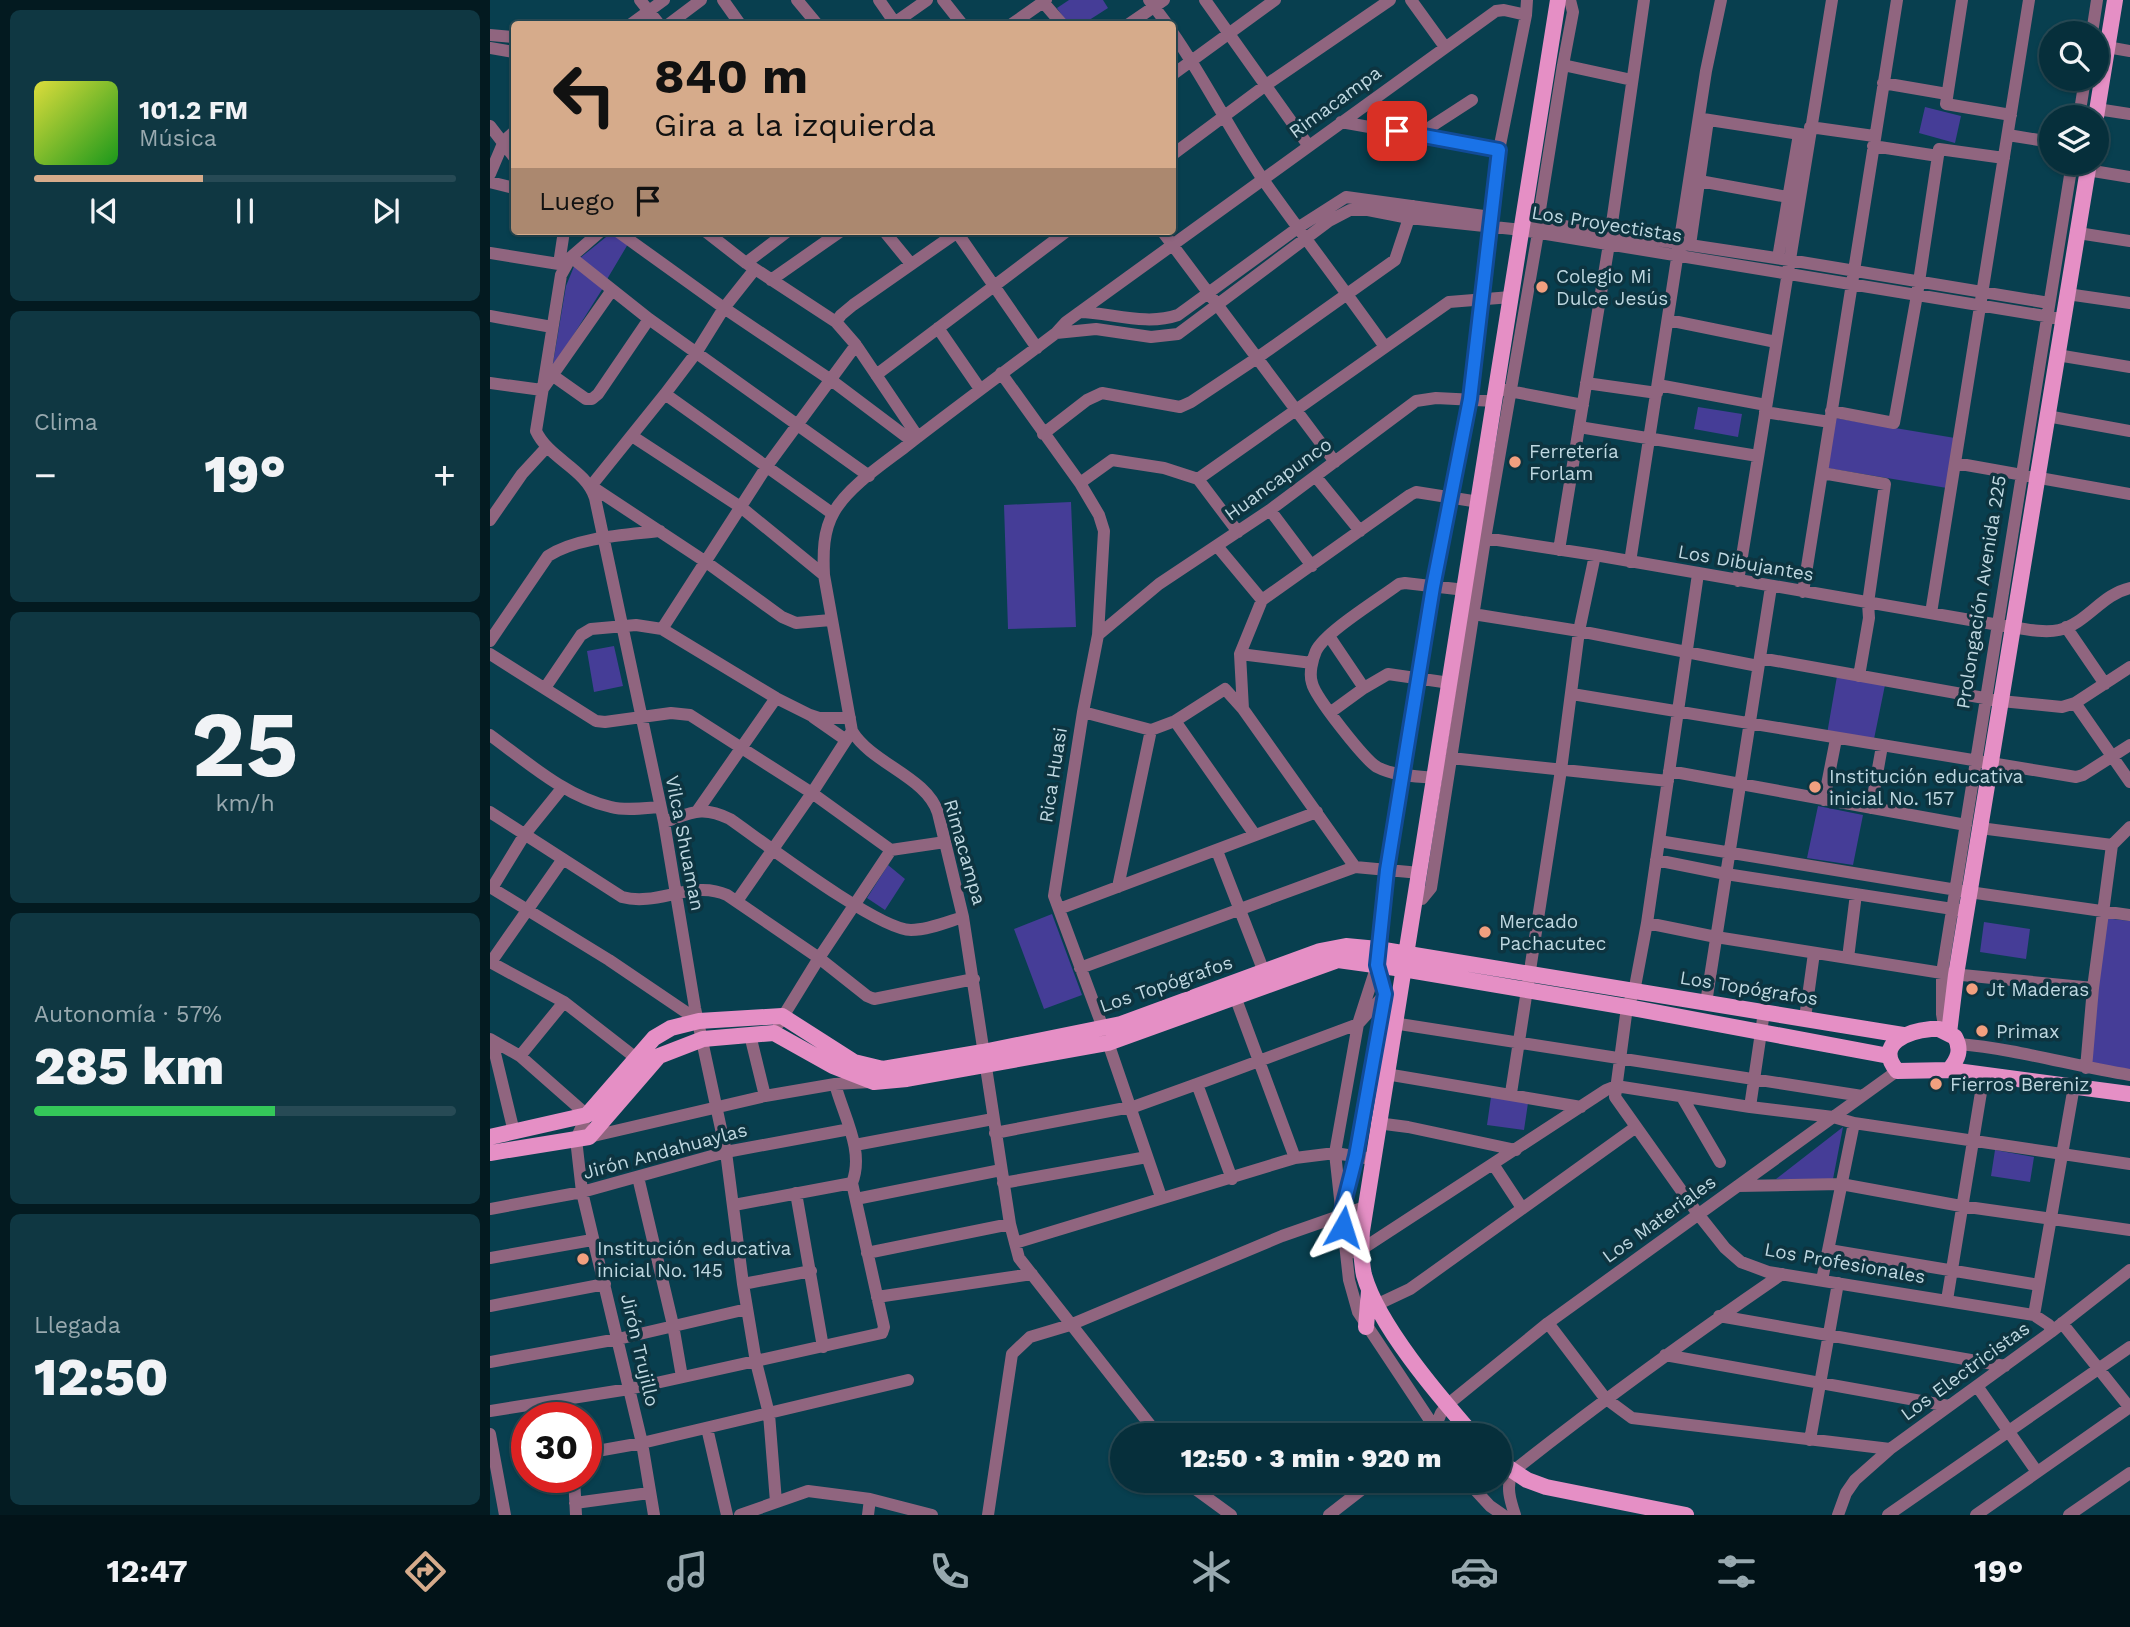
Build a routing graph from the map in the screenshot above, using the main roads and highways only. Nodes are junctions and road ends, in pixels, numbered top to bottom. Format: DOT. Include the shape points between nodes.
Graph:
graph roads {
  1 [pos="1558,0"];
  2 [pos="2115,0"];
  3 [pos="2097,105"];
  4 [pos="2087,175"];
  5 [pos="1377,957"];
  6 [pos="1405,962"];
  7 [pos="1233,991"];
  8 [pos="1631,999"];
  9 [pos="1903,1035"];
  10 [pos="1954,1038"];
  11 [pos="984,1059"];
  12 [pos="1893,1063"];
  13 [pos="1949,1070"];
  14 [pos="1984,1074"];
  15 [pos="2130,1094"];
  16 [pos="490,1137"];
  17 [pos="490,1153"];
  18 [pos="1369,1288"];
  19 [pos="1366,1327"];
  20 [pos="1463,1423"];
  21 [pos="1512,1470"];
  22 [pos="1686,1515"];
  1 -- 6 [label="main road" via="1531,226 1511,297 1501,394 1479,502 1479,538 1465,590"];
  2 -- 3 [label="main road"];
  4 -- 10 [label="main road, Prolongación Avenida 225" via="2067,294 2053,313 2057,355 2047,416 2029,476 1949,974"];
  5 -- 6 [label="main road, Los Topógrafos"];
  5 -- 7 [label="main road, Los Topógrafos" via="1338,960"];
  5 -- 7 [label="main road, Los Topógrafos" via="1335,947 1264,972"];
  6 -- 8 [label="main road, Los Topógrafos"];
  6 -- 18 [label="main road" via="1392,996 1386,1074 1377,1123 1364,1157 1365,1207 1354,1253"];
  7 -- 11 [label="main road, Los Topógrafos" via="1121,1024 1106,1035"];
  8 -- 9 [label="main road, Los Topógrafos" via="1706,1003"];
  8 -- 12 [label="main road, Los Topógrafos"];
  9 -- 10 [label="main road, Los Topógrafos" via="1931,1028"];
  9 -- 12 [label="main road" via="1895,1042"];
  10 -- 13 [label="main road, Prolongación Avenida 225" via="1958,1057"];
  10 -- 14 [label="main road" via="1966,1060"];
  11 -- 16 [label="main road, Los Topógrafos" via="883,1069 844,1056 782,1016 699,1021 654,1038 587,1115"];
  11 -- 17 [label="main road, Los Topógrafos" via="907,1079 874,1082 832,1066 774,1033 703,1040 659,1056 583,1138"];
  12 -- 13 [label="main road, Los Topógrafos"];
  13 -- 14 [label="main road"];
  14 -- 15 [label="main road"];
  18 -- 19 [label="main road"];
  18 -- 20 [label="main road" via="1389,1326"];
  21 -- 22 [label="main road" via="1546,1487"];
}
